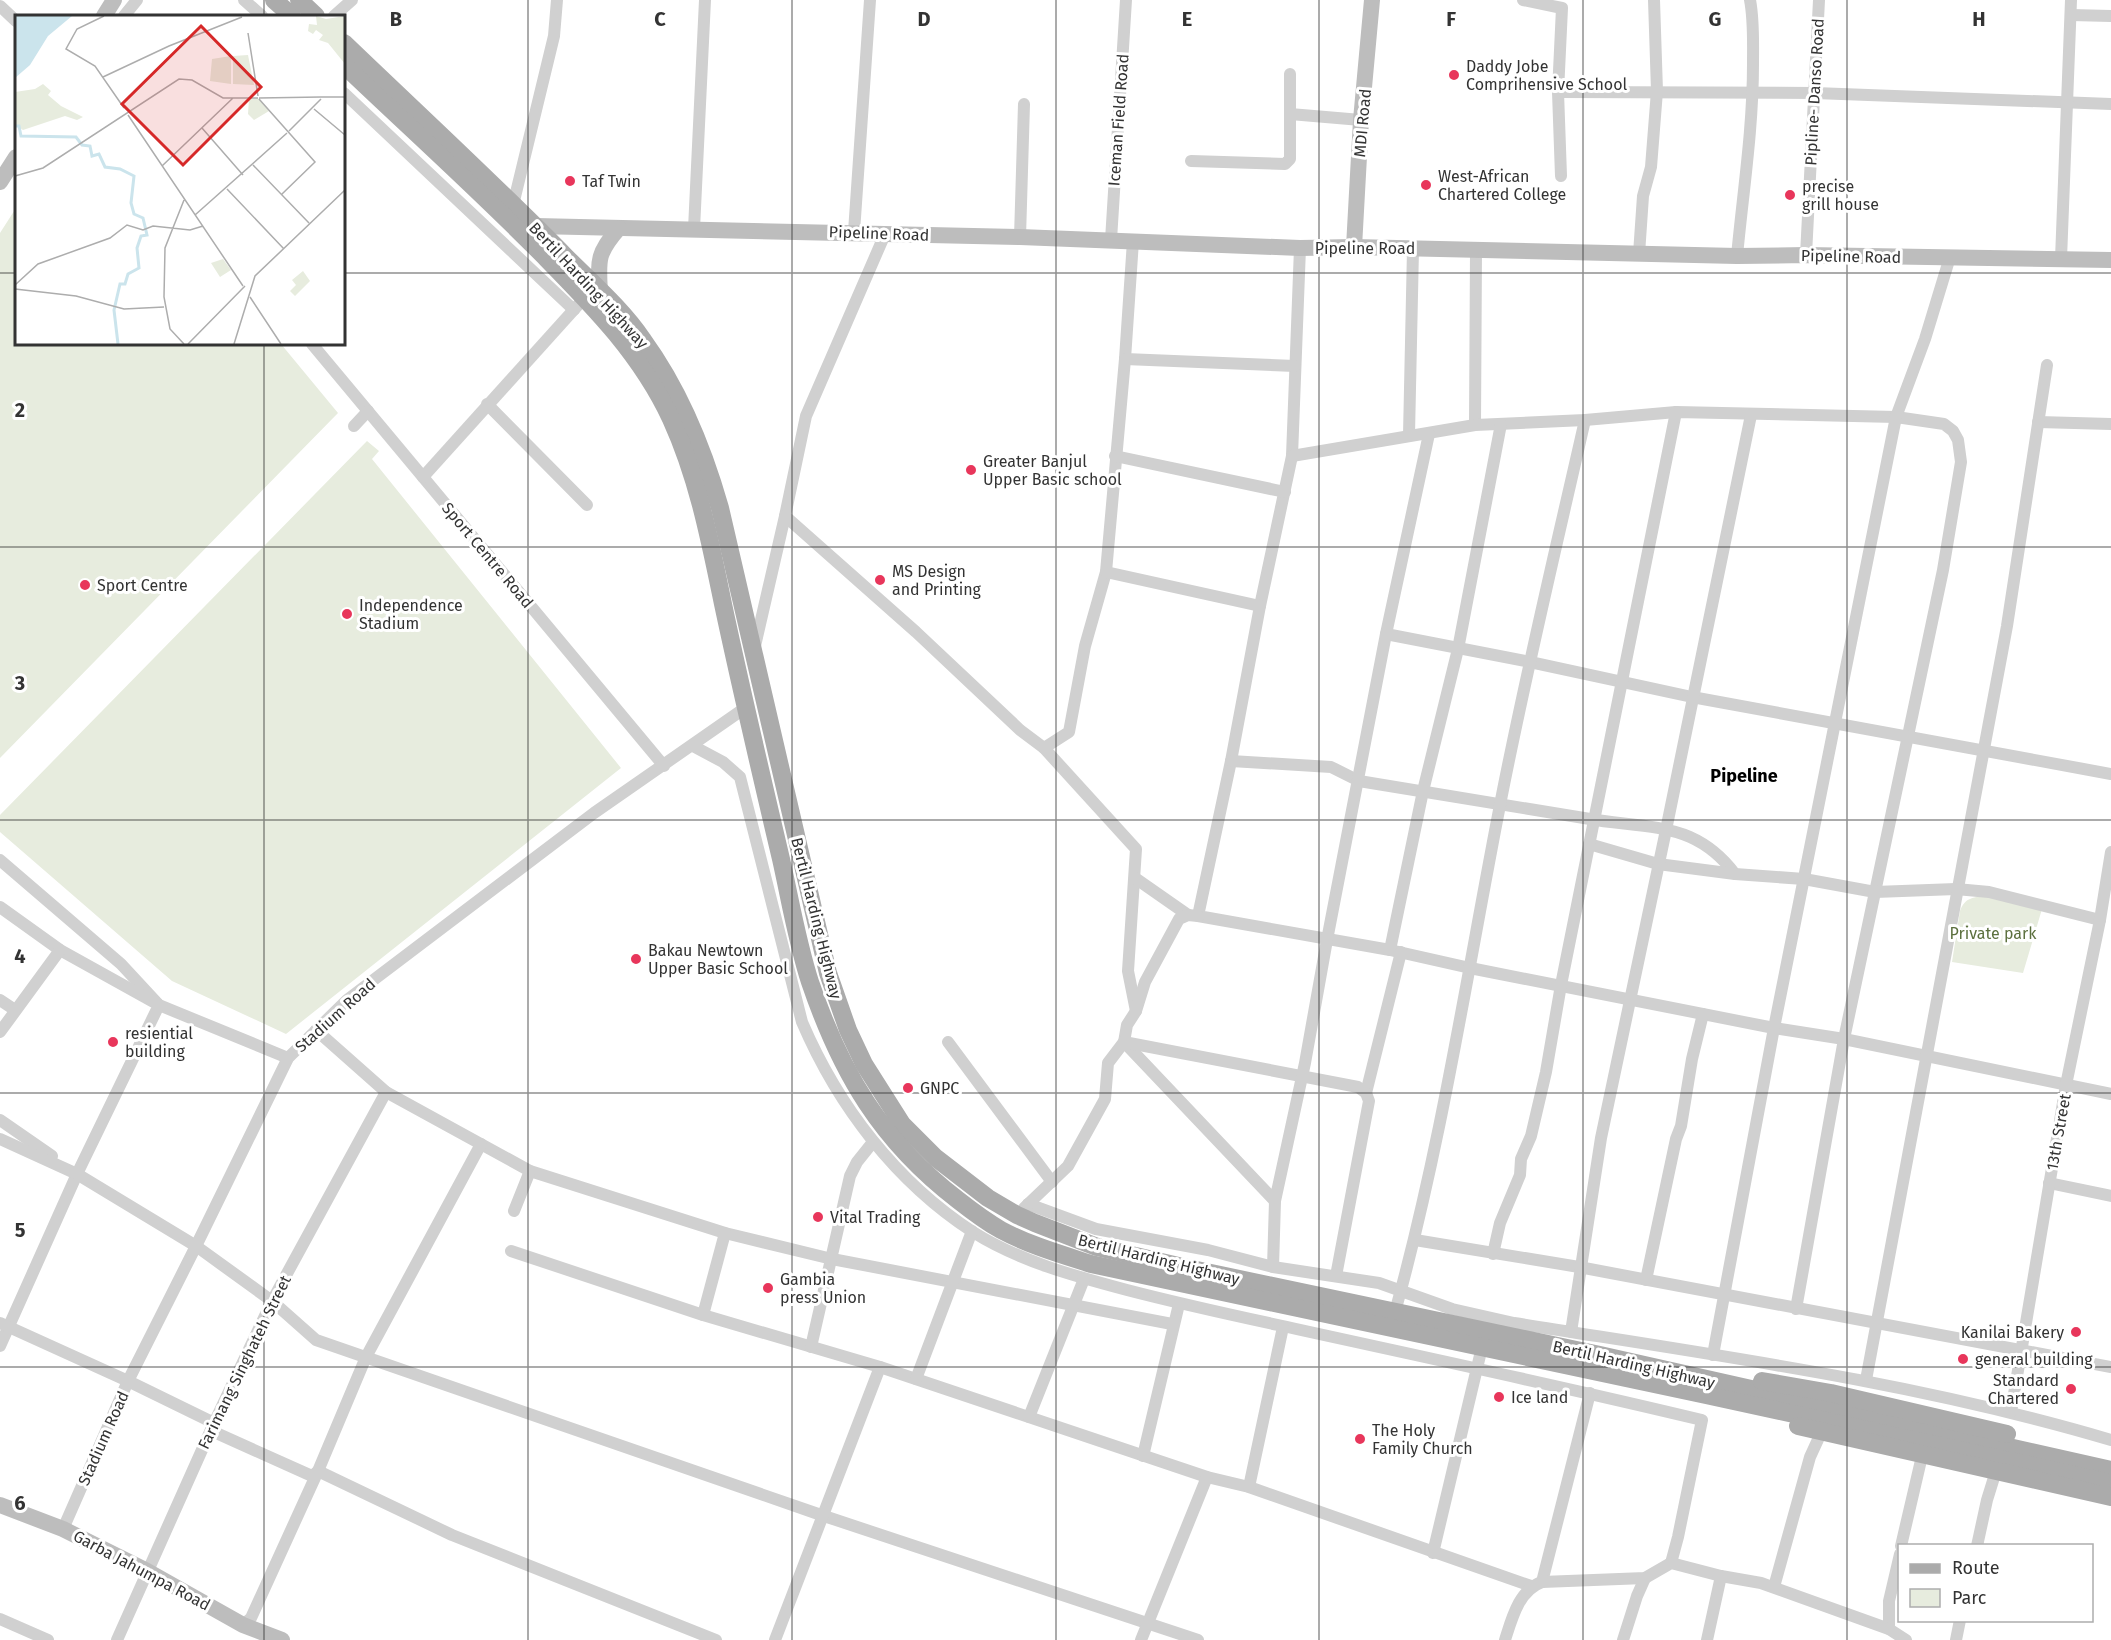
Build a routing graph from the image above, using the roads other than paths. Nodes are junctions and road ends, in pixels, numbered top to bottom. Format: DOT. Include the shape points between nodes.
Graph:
graph roads {
  1 [pos="114,0"];
  2 [pos="137,0"];
  3 [pos="244,0"];
  4 [pos="274,0"];
  5 [pos="299,0"];
  6 [pos="352,0"];
  7 [pos="557,0"];
  8 [pos="705,0"];
  9 [pos="870,0"];
  10 [pos="1126,0"];
  11 [pos="1372,0"];
  12 [pos="1523,0"];
  13 [pos="1654,0"];
  14 [pos="1750,0"];
  15 [pos="1819,0"];
  16 [pos="2071,0"];
  17 [pos="0,6"];
  18 [pos="105,15"];
  19 [pos="125,15"];
  20 [pos="261,15"];
  21 [pos="291,15"];
  22 [pos="315,15"];
  23 [pos="335,15"];
  24 [pos="2070,15"];
  25 [pos="2111,16"];
  26 [pos="15,20"];
  27 [pos="345,44"];
  28 [pos="345,66"];
  29 [pos="1290,74"];
  30 [pos="1657,91"];
  31 [pos="1558,92"];
  32 [pos="1753,92"];
  33 [pos="1815,93"];
  34 [pos="345,94"];
  35 [pos="1024,104"];
  36 [pos="2066,104"];
  37 [pos="2111,104"];
  38 [pos="1290,114"];
  39 [pos="1361,120"];
  40 [pos="15,159"];
  41 [pos="1191,161"];
  42 [pos="1562,176"];
  43 [pos="0,182"];
  44 [pos="513,205"];
  45 [pos="536,226"];
  46 [pos="619,228"];
  47 [pos="694,229"];
  48 [pos="854,232"];
  49 [pos="885,234"];
  50 [pos="1020,237"];
  51 [pos="1111,240"];
  52 [pos="1133,241"];
  53 [pos="1354,247"];
  54 [pos="1300,248"];
  55 [pos="1413,249"];
  56 [pos="1476,250"];
  57 [pos="1639,254"];
  58 [pos="1806,255"];
  59 [pos="1737,256"];
  60 [pos="1950,257"];
  61 [pos="2061,259"];
  62 [pos="2111,260"];
  63 [pos="586,300"];
  64 [pos="313,345"];
  65 [pos="1125,359"];
  66 [pos="2047,365"];
  67 [pos="1295,366"];
  68 [pos="487,404"];
  69 [pos="369,411"];
  70 [pos="1676,412"];
  71 [pos="1751,414"];
  72 [pos="1896,417"];
  73 [pos="1585,420"];
  74 [pos="2038,422"];
  75 [pos="1501,424"];
  76 [pos="2111,424"];
  77 [pos="1475,425"];
  78 [pos="354,426"];
  79 [pos="1429,434"];
  80 [pos="1409,435"];
  81 [pos="1115,456"];
  82 [pos="1292,456"];
  83 [pos="423,477"];
  84 [pos="1285,492"];
  85 [pos="586,505"];
  86 [pos="785,516"];
  87 [pos="1106,572"];
  88 [pos="1260,606"];
  89 [pos="1386,634"];
  90 [pos="1458,649"];
  91 [pos="754,650"];
  92 [pos="1530,662"];
  93 [pos="1622,681"];
  94 [pos="1692,697"];
  95 [pos="745,708"];
  96 [pos="1835,723"];
  97 [pos="1906,735"];
  98 [pos="693,746"];
  99 [pos="1044,748"];
  100 [pos="1983,749"];
  101 [pos="1231,761"];
  102 [pos="664,766"];
  103 [pos="2111,774"];
  104 [pos="1359,781"];
  105 [pos="1423,791"];
  106 [pos="1500,804"];
  107 [pos="1594,820"];
  108 [pos="1666,830"];
  109 [pos="1589,844"];
  110 [pos="2111,852"];
  111 [pos="0,860"];
  112 [pos="1658,864"];
  113 [pos="1735,874"];
  114 [pos="1135,878"];
  115 [pos="1804,879"];
  116 [pos="1956,889"];
  117 [pos="1875,892"];
  118 [pos="0,907"];
  119 [pos="1193,915"];
  120 [pos="2100,920"];
  121 [pos="1327,940"];
  122 [pos="60,950"];
  123 [pos="1396,951"];
  124 [pos="1470,968"];
  125 [pos="1561,985"];
  126 [pos="1630,999"];
  127 [pos="0,1000"];
  128 [pos="159,1005"];
  129 [pos="15,1010"];
  130 [pos="1136,1011"];
  131 [pos="1703,1014"];
  132 [pos="1774,1028"];
  133 [pos="316,1030"];
  134 [pos="0,1032"];
  135 [pos="1844,1039"];
  136 [pos="948,1042"];
  137 [pos="1124,1042"];
  138 [pos="1927,1057"];
  139 [pos="288,1058"];
  140 [pos="1301,1077"];
  141 [pos="2066,1085"];
  142 [pos="386,1092"];
  143 [pos="1366,1093"];
  144 [pos="2111,1094"];
  145 [pos="0,1120"];
  146 [pos="0,1139"];
  147 [pos="873,1142"];
  148 [pos="481,1144"];
  149 [pos="530,1171"];
  150 [pos="77,1174"];
  151 [pos="1052,1182"];
  152 [pos="2049,1183"];
  153 [pos="2111,1196"];
  154 [pos="1275,1201"];
  155 [pos="1023,1209"];
  156 [pos="514,1210"];
  157 [pos="972,1231"];
  158 [pos="725,1233"];
  159 [pos="1415,1240"];
  160 [pos="196,1246"];
  161 [pos="511,1251"];
  162 [pos="1493,1254"];
  163 [pos="832,1259"];
  164 [pos="1273,1267"];
  165 [pos="1580,1267"];
  166 [pos="1336,1276"];
  167 [pos="1084,1279"];
  168 [pos="1646,1280"];
  169 [pos="951,1283"];
  170 [pos="1401,1290"];
  171 [pos="1724,1295"];
  172 [pos="272,1301"];
  173 [pos="1073,1304"];
  174 [pos="1179,1304"];
  175 [pos="1797,1309"];
  176 [pos="1395,1312"];
  177 [pos="703,1316"];
  178 [pos="1172,1324"];
  179 [pos="1875,1324"];
  180 [pos="4,1325"];
  181 [pos="1283,1327"];
  182 [pos="1571,1332"];
  183 [pos="0,1346"];
  184 [pos="811,1347"];
  185 [pos="1482,1347"];
  186 [pos="2022,1349"];
  187 [pos="1713,1355"];
  188 [pos="366,1357"];
  189 [pos="2111,1367"];
  190 [pos="880,1368"];
  191 [pos="1478,1369"];
  192 [pos="916,1379"];
  193 [pos="1866,1380"];
  194 [pos="128,1381"];
  195 [pos="1708,1388"];
  196 [pos="1590,1393"];
  197 [pos="1741,1395"];
  198 [pos="2011,1412"];
  199 [pos="1029,1417"];
  200 [pos="214,1423"];
  201 [pos="1821,1433"];
  202 [pos="2111,1440"];
  203 [pos="1143,1455"];
  204 [pos="1922,1456"];
  205 [pos="2111,1460"];
  206 [pos="2111,1470"];
  207 [pos="318,1471"];
  208 [pos="1996,1471"];
  209 [pos="1207,1477"];
  210 [pos="2111,1483"];
  211 [pos="1250,1487"];
  212 [pos="2111,1497"];
  213 [pos="0,1505"];
  214 [pos="824,1516"];
  215 [pos="63,1529"];
  216 [pos="1901,1544"];
  217 [pos="1977,1544"];
  218 [pos="1433,1553"];
  219 [pos="1898,1559"];
  220 [pos="1671,1563"];
  221 [pos="147,1571"];
  222 [pos="1721,1576"];
  223 [pos="1646,1578"];
  224 [pos="1537,1584"];
  225 [pos="1774,1587"];
  226 [pos="0,1619"];
  227 [pos="1960,1622"];
  228 [pos="1147,1623"];
  229 [pos="243,1625"];
  230 [pos="1889,1629"];
  231 [pos="48,1640"];
  232 [pos="117,1640"];
  233 [pos="282,1640"];
  234 [pos="716,1640"];
  235 [pos="775,1640"];
  236 [pos="1141,1640"];
  237 [pos="1197,1640"];
  238 [pos="1505,1640"];
  239 [pos="1623,1640"];
  240 [pos="1707,1640"];
  241 [pos="1906,1640"];
  242 [pos="1956,1640"];
  1 -- 18 [label="street"];
  2 -- 19 [label="street"];
  3 -- 20 [label="street"];
  4 -- 21 [label="main road"];
  5 -- 22 [label="main road"];
  6 -- 23 [label="street"];
  7 -- 44 [label="street" via="554,36"];
  8 -- 47 [label="street"];
  9 -- 48 [label="street"];
  10 -- 51 [label="street, Iceman Field Road"];
  11 -- 39 [label="street, MDI Road"];
  12 -- 31 [label="street" via="1562,8"];
  13 -- 30 [label="street"];
  14 -- 32 [label="street"];
  15 -- 33 [label="street, Pipline- Danso Road"];
  16 -- 24 [label="street"];
  17 -- 26 [label="street"];
  24 -- 25 [label="street"];
  24 -- 36 [label="street"];
  27 -- 44 [label="main road, Bertil Harding Highway"];
  28 -- 63 [label="main road, Bertil Harding Highway" via="505,217"];
  29 -- 38 [label="street"];
  30 -- 31 [label="street"];
  30 -- 32 [label="street"];
  30 -- 57 [label="street"];
  31 -- 42 [label="street"];
  32 -- 33 [label="street"];
  32 -- 59 [label="street"];
  33 -- 36 [label="street"];
  33 -- 58 [label="street, Pipline- Danso Road"];
  34 -- 63 [label="street"];
  35 -- 50 [label="street"];
  36 -- 37 [label="street"];
  36 -- 61 [label="street"];
  38 -- 39 [label="street"];
  38 -- 41 [label="street" via="1290,159 1285,164"];
  39 -- 53 [label="street, MDI Road"];
  40 -- 43 [label="street"];
  44 -- 45 [label="main road, Bertil Harding Highway"];
  45 -- 46 [label="street, Pipeline Road"];
  45 -- 63 [label="main road, Bertil Harding Highway"];
  46 -- 47 [label="street, Pipeline Road"];
  46 -- 63 [label="street" via="605,244"];
  47 -- 48 [label="street, Pipeline Road"];
  48 -- 49 [label="street, Pipeline Road"];
  49 -- 50 [label="street, Pipeline Road"];
  49 -- 86 [label="street" via="806,416"];
  50 -- 51 [label="street, Pipeline Road"];
  51 -- 52 [label="street, Pipeline Road"];
  52 -- 54 [label="street, Pipeline Road"];
  52 -- 65 [label="street"];
  53 -- 54 [label="street, Pipeline Road"];
  53 -- 55 [label="street, Pipeline Road"];
  54 -- 67 [label="street"];
  55 -- 56 [label="street, Pipeline Road"];
  55 -- 80 [label="street"];
  56 -- 57 [label="street, Pipeline Road"];
  56 -- 77 [label="street"];
  57 -- 59 [label="street, Pipeline Road"];
  58 -- 59 [label="street, Pipeline Road"];
  58 -- 60 [label="street, Pipeline Road"];
  60 -- 61 [label="street, Pipeline Road"];
  60 -- 72 [label="street"];
  61 -- 62 [label="street, Pipeline Road"];
  63 -- 68 [label="street"];
  63 -- 91 [label="main road, Bertil Harding Highway" via="642,337 688,416 712,479"];
  63 -- 95 [label="main road, Bertil Harding Highway" via="645,371 662,400 696,482"];
  64 -- 69 [label="street, Sport Centre Road"];
  65 -- 67 [label="street"];
  65 -- 81 [label="street"];
  66 -- 74 [label="street"];
  67 -- 82 [label="street"];
  68 -- 83 [label="street"];
  68 -- 85 [label="street"];
  69 -- 78 [label="street"];
  69 -- 83 [label="street, Sport Centre Road"];
  70 -- 71 [label="street"];
  70 -- 73 [label="street"];
  70 -- 93 [label="street"];
  71 -- 72 [label="street"];
  71 -- 94 [label="street"];
  72 -- 96 [label="street"];
  72 -- 97 [label="street" via="1944,424 1958,440 1961,462 1943,570"];
  73 -- 75 [label="street"];
  73 -- 92 [label="street"];
  74 -- 76 [label="street"];
  74 -- 100 [label="street" via="2007,626"];
  75 -- 77 [label="street"];
  75 -- 90 [label="street"];
  77 -- 79 [label="street"];
  79 -- 80 [label="street"];
  79 -- 89 [label="street"];
  80 -- 82 [label="street"];
  81 -- 84 [label="street"];
  81 -- 87 [label="street"];
  82 -- 84 [label="street"];
  83 -- 102 [label="street, Sport Centre Road"];
  84 -- 88 [label="street"];
  86 -- 91 [label="street"];
  86 -- 99 [label="street"];
  87 -- 88 [label="street"];
  87 -- 99 [label="street" via="1085,646 1070,732"];
  88 -- 101 [label="street"];
  89 -- 90 [label="street"];
  89 -- 104 [label="street"];
  90 -- 92 [label="street"];
  90 -- 105 [label="street"];
  91 -- 155 [label="main road, Bertil Harding Highway" via="828,973 848,1030 902,1124 988,1198"];
  92 -- 93 [label="street"];
  92 -- 106 [label="street"];
  93 -- 94 [label="street"];
  93 -- 107 [label="street"];
  94 -- 96 [label="street"];
  94 -- 108 [label="street"];
  95 -- 98 [label="street, Stadium Road"];
  95 -- 185 [label="main road, Bertil Harding Highway" via="809,979 854,1083 882,1127 921,1170 978,1216 1048,1251 1091,1264"];
  96 -- 97 [label="street"];
  96 -- 115 [label="street"];
  97 -- 100 [label="street"];
  97 -- 117 [label="street"];
  98 -- 102 [label="street, Stadium Road"];
  98 -- 147 [label="street" via="723,762 740,777 802,1022 832,1083"];
  99 -- 114 [label="street" via="1136,849"];
  100 -- 103 [label="street"];
  100 -- 116 [label="street"];
  101 -- 104 [label="street" via="1331,767"];
  101 -- 119 [label="street"];
  102 -- 133 [label="street, Stadium Road" via="594,813 347,1000"];
  104 -- 105 [label="street"];
  104 -- 121 [label="street"];
  105 -- 106 [label="street"];
  105 -- 123 [label="street"];
  106 -- 107 [label="street"];
  106 -- 124 [label="street"];
  107 -- 108 [label="street"];
  107 -- 109 [label="street"];
  108 -- 112 [label="street"];
  108 -- 113 [label="street" via="1706,845"];
  109 -- 112 [label="street"];
  109 -- 125 [label="street"];
  110 -- 120 [label="street, 13th Street"];
  111 -- 128 [label="street" via="121,964"];
  112 -- 113 [label="street"];
  112 -- 126 [label="street"];
  113 -- 115 [label="street"];
  114 -- 119 [label="street"];
  114 -- 130 [label="street" via="1128,971"];
  115 -- 117 [label="street"];
  115 -- 132 [label="street"];
  116 -- 117 [label="street"];
  116 -- 120 [label="street" via="1989,892"];
  116 -- 138 [label="street"];
  117 -- 135 [label="street"];
  118 -- 122 [label="street"];
  119 -- 121 [label="street"];
  119 -- 130 [label="street" via="1179,919 1145,982"];
  120 -- 141 [label="street, 13th Street"];
  121 -- 123 [label="street"];
  121 -- 140 [label="street"];
  122 -- 128 [label="street"];
  122 -- 129 [label="street"];
  123 -- 124 [label="street"];
  123 -- 143 [label="street"];
  124 -- 125 [label="street"];
  124 -- 159 [label="street"];
  125 -- 126 [label="street"];
  125 -- 162 [label="street" via="1532,1136 1521,1159 1520,1175 1500,1223"];
  126 -- 131 [label="street"];
  126 -- 165 [label="street" via="1601,1138"];
  127 -- 129 [label="street"];
  128 -- 139 [label="street"];
  128 -- 150 [label="street"];
  129 -- 134 [label="street"];
  130 -- 137 [label="street"];
  131 -- 132 [label="street"];
  131 -- 168 [label="street"];
  132 -- 135 [label="street"];
  132 -- 171 [label="street"];
  133 -- 139 [label="street, Stadium Road"];
  133 -- 142 [label="street"];
  135 -- 138 [label="street"];
  135 -- 175 [label="street"];
  136 -- 151 [label="street"];
  137 -- 140 [label="street"];
  137 -- 151 [label="street" via="1108,1063 1105,1099 1068,1166"];
  137 -- 154 [label="street"];
  138 -- 141 [label="street"];
  138 -- 179 [label="street"];
  139 -- 160 [label="street, Stadium Road"];
  140 -- 143 [label="street" via="1358,1087"];
  140 -- 154 [label="street"];
  141 -- 144 [label="street"];
  141 -- 152 [label="street, 13th Street"];
  142 -- 148 [label="street"];
  142 -- 172 [label="street, Farimang Singhateh Street"];
  143 -- 166 [label="street" via="1369,1101"];
  145 -- 150 [label="street"];
  146 -- 150 [label="street"];
  147 -- 157 [label="street" via="915,1187"];
  147 -- 163 [label="street" via="850,1176"];
  148 -- 149 [label="street"];
  148 -- 188 [label="street"];
  149 -- 156 [label="street"];
  149 -- 158 [label="street"];
  150 -- 160 [label="street"];
  150 -- 180 [label="street"];
  151 -- 155 [label="street"];
  152 -- 153 [label="street"];
  152 -- 186 [label="street, 13th Street"];
  154 -- 164 [label="street"];
  155 -- 164 [label="street"];
  155 -- 176 [label="main road, Bertil Harding Highway" via="1097,1247"];
  157 -- 167 [label="street" via="1016,1255"];
  157 -- 169 [label="street"];
  158 -- 163 [label="street"];
  158 -- 177 [label="street"];
  159 -- 162 [label="street"];
  159 -- 170 [label="street"];
  160 -- 172 [label="street"];
  160 -- 194 [label="street, Stadium Road"];
  161 -- 177 [label="street"];
  162 -- 165 [label="street"];
  163 -- 169 [label="street"];
  163 -- 184 [label="street"];
  164 -- 166 [label="street"];
  165 -- 168 [label="street"];
  165 -- 182 [label="street"];
  166 -- 170 [label="street"];
  167 -- 173 [label="street"];
  167 -- 174 [label="street"];
  168 -- 171 [label="street"];
  169 -- 173 [label="street"];
  169 -- 192 [label="street"];
  170 -- 176 [label="street"];
  170 -- 182 [label="street" via="1471,1314"];
  171 -- 175 [label="street"];
  171 -- 187 [label="street"];
  172 -- 188 [label="street" via="316,1340"];
  172 -- 200 [label="street, Farimang Singhateh Street"];
  173 -- 178 [label="street"];
  173 -- 199 [label="street"];
  174 -- 178 [label="street"];
  174 -- 181 [label="street"];
  175 -- 179 [label="street"];
  176 -- 195 [label="main road, Bertil Harding Highway" via="1600,1355"];
  177 -- 184 [label="street"];
  178 -- 203 [label="street"];
  179 -- 186 [label="street"];
  179 -- 193 [label="street"];
  180 -- 183 [label="street"];
  180 -- 194 [label="street"];
  181 -- 191 [label="street"];
  181 -- 211 [label="street"];
  182 -- 187 [label="street"];
  184 -- 190 [label="street"];
  185 -- 191 [label="street"];
  185 -- 195 [label="main road, Bertil Harding Highway"];
  186 -- 189 [label="street"];
  186 -- 198 [label="street, 13th Street"];
  187 -- 193 [label="street"];
  188 -- 207 [label="street"];
  188 -- 214 [label="street"];
  190 -- 192 [label="street"];
  190 -- 214 [label="street"];
  191 -- 196 [label="street"];
  191 -- 218 [label="street"];
  192 -- 199 [label="street"];
  193 -- 198 [label="street"];
  194 -- 200 [label="street"];
  194 -- 215 [label="street, Stadium Road"];
  195 -- 197 [label="main road, Bertil Harding Highway"];
  195 -- 201 [label="main road" via="1716,1402 1731,1408"];
  195 -- 205 [label="main road" via="1720,1377 1738,1377 1831,1393"];
  196 -- 220 [label="street" via="1702,1420"];
  196 -- 224 [label="street"];
  197 -- 206 [label="main road, Bertil Harding Highway"];
  197 -- 210 [label="main road, Bertil Harding Highway"];
  198 -- 202 [label="street"];
  199 -- 203 [label="street"];
  200 -- 207 [label="street" via="214,1432 312,1476"];
  200 -- 221 [label="street, Farimang Singhateh Street"];
  201 -- 204 [label="main road"];
  201 -- 225 [label="street" via="1810,1457"];
  203 -- 209 [label="street"];
  204 -- 208 [label="main road"];
  204 -- 216 [label="street"];
  207 -- 229 [label="street" via="251,1618"];
  207 -- 234 [label="street" via="452,1535"];
  208 -- 212 [label="main road"];
  208 -- 217 [label="street"];
  209 -- 211 [label="street"];
  209 -- 228 [label="street"];
  211 -- 218 [label="street"];
  213 -- 215 [label="street, Garba Jahumpa Road"];
  214 -- 228 [label="street"];
  214 -- 235 [label="street"];
  215 -- 221 [label="street, Garba Jahumpa Road"];
  218 -- 224 [label="street"];
  219 -- 230 [label="street" via="1889,1601"];
  220 -- 222 [label="street"];
  220 -- 223 [label="street"];
  221 -- 229 [label="street, Garba Jahumpa Road"];
  221 -- 232 [label="street, Farimang Singhateh Street"];
  222 -- 225 [label="street"];
  222 -- 240 [label="street"];
  223 -- 224 [label="street"];
  223 -- 239 [label="street"];
  224 -- 238 [label="street" via="1522,1597"];
  225 -- 230 [label="street"];
  226 -- 231 [label="street"];
  227 -- 242 [label="street"];
  228 -- 236 [label="street"];
  228 -- 237 [label="street"];
  229 -- 233 [label="street, Garba Jahumpa Road"];
  230 -- 241 [label="street"];
}
